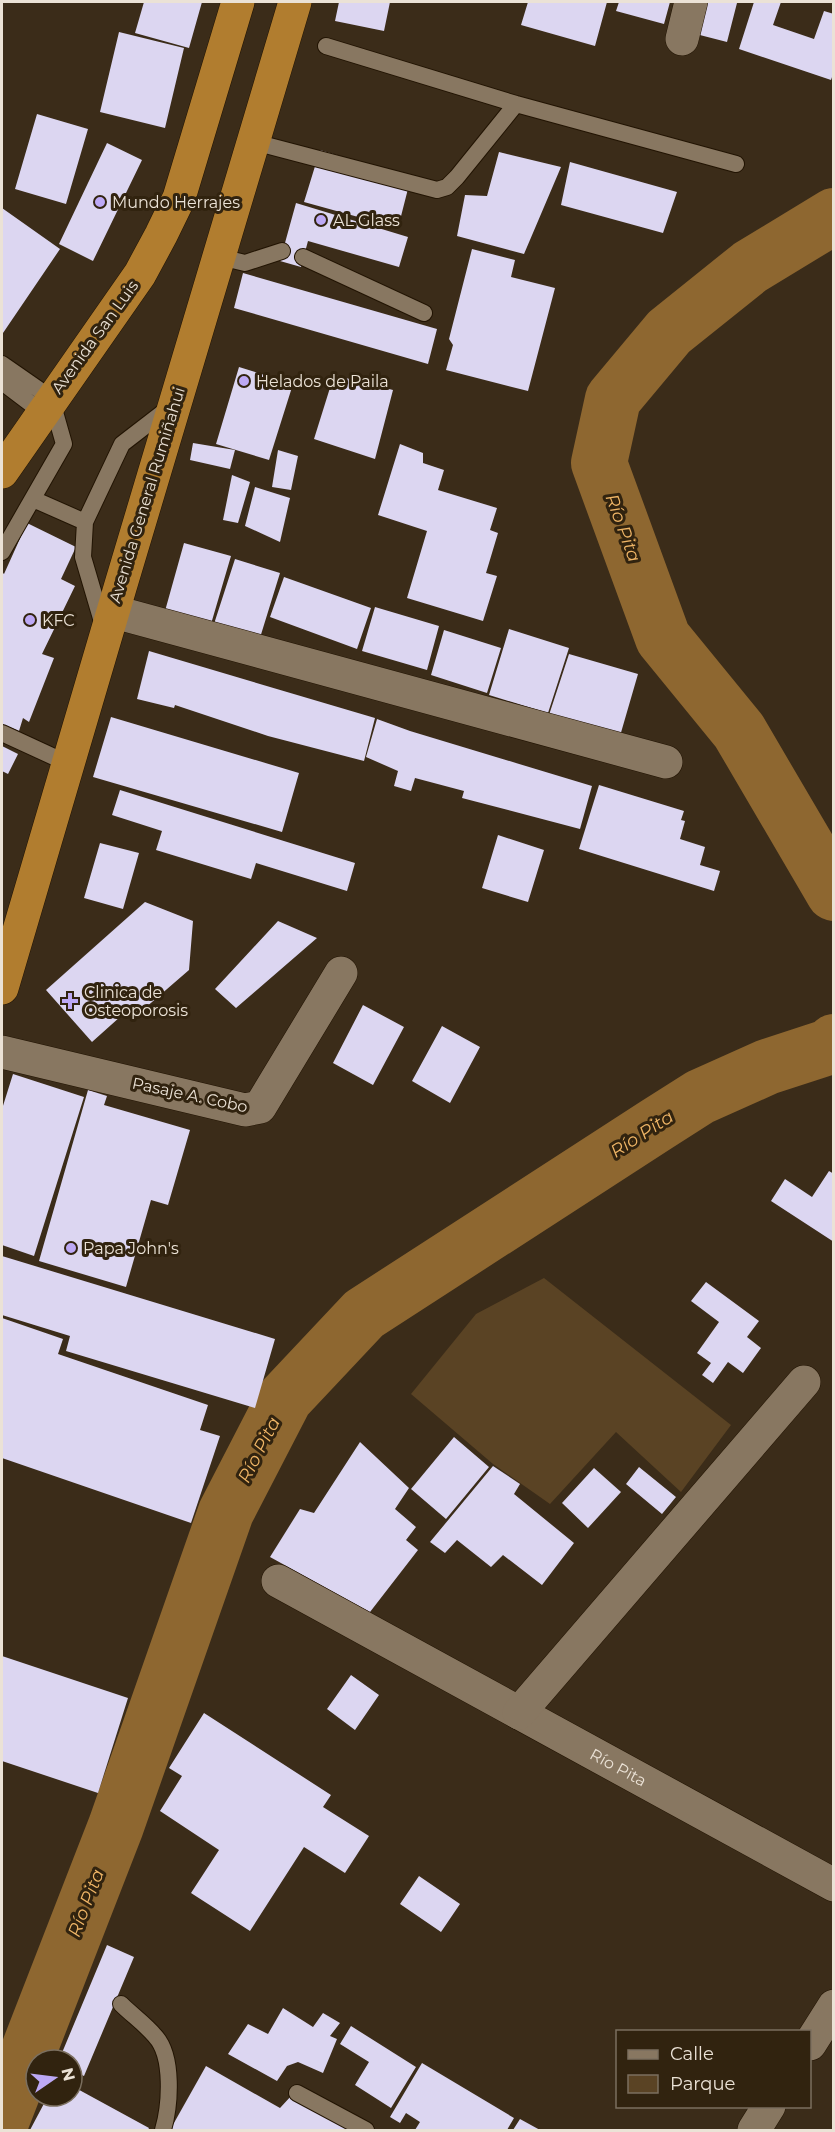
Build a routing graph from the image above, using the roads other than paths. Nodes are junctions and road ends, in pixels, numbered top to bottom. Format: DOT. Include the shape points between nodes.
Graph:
graph roads {
  1 [pos="238,2"];
  2 [pos="295,2"];
  3 [pos="691,2"];
  4 [pos="682,39"];
  5 [pos="326,46"];
  6 [pos="516,104"];
  7 [pos="254,142"];
  8 [pos="736,164"];
  9 [pos="282,251"];
  10 [pos="220,257"];
  11 [pos="303,257"];
  12 [pos="424,313"];
  13 [pos="2,364"];
  14 [pos="2,382"];
  15 [pos="176,402"];
  16 [pos="47,405"];
  17 [pos="2,472"];
  18 [pos="33,500"];
  19 [pos="85,522"];
  20 [pos="2,552"];
  21 [pos="108,622"];
  22 [pos="2,733"];
  23 [pos="666,762"];
  24 [pos="67,763"];
  25 [pos="341,973"];
  26 [pos="2,988"];
  27 [pos="2,1052"];
  28 [pos="804,1382"];
  29 [pos="278,1581"];
  30 [pos="519,1713"];
  31 [pos="834,1885"];
  32 [pos="121,2004"];
  33 [pos="834,2006"];
  34 [pos="811,2042"];
  35 [pos="297,2093"];
  36 [pos="768,2108"];
  37 [pos="163,2130"];
  38 [pos="366,2130"];
  39 [pos="754,2130"];
  1 -- 16 [label="highway, Avenida San Luis" via="179,198 140,274"];
  2 -- 7 [label="highway, Avenida General Rumiñahui"];
  3 -- 4 [label="street"];
  5 -- 6 [label="lane"];
  6 -- 7 [label="lane" via="452,182 436,190"];
  6 -- 8 [label="lane"];
  7 -- 10 [label="highway, Avenida General Rumiñahui"];
  9 -- 10 [label="lane" via="244,263"];
  10 -- 15 [label="highway, Avenida General Rumiñahui"];
  11 -- 12 [label="lane"];
  13 -- 16 [label="lane"];
  14 -- 16 [label="lane"];
  15 -- 19 [label="lane" via="122,444"];
  15 -- 21 [label="highway, Avenida General Rumiñahui"];
  16 -- 17 [label="highway, Avenida San Luis"];
  16 -- 18 [label="lane" via="64,444"];
  18 -- 19 [label="lane"];
  18 -- 20 [label="lane"];
  19 -- 21 [label="lane" via="83,557"];
  21 -- 23 [label="street"];
  21 -- 24 [label="highway, Avenida General Rumiñahui"];
  22 -- 24 [label="lane"];
  24 -- 26 [label="highway, Avenida General Rumiñahui"];
  25 -- 27 [label="street, Pasaje A. Cobo" via="260,1107 253,1110"];
  28 -- 30 [label="street"];
  29 -- 30 [label="street, Río Pita"];
  30 -- 31 [label="street, Río Pita"];
  32 -- 37 [label="lane" via="157,2037 166,2057 169,2108"];
  33 -- 34 [label="street"];
  35 -- 38 [label="lane"];
  36 -- 39 [label="street"];
}
